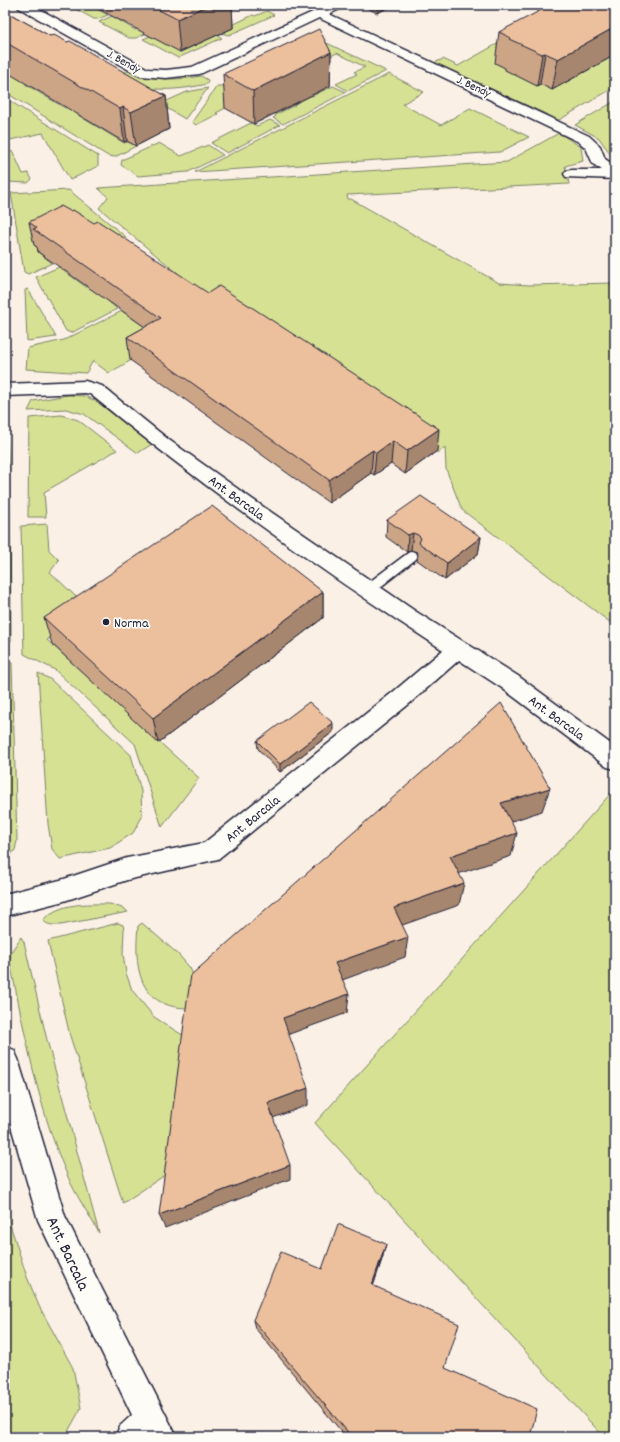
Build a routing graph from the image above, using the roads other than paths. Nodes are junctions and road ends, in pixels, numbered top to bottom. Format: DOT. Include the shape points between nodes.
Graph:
graph roads {
  1 [pos="23,5"];
  2 [pos="338,5"];
  3 [pos="320,14"];
  4 [pos="571,174"];
  5 [pos="615,174"];
  6 [pos="5,390"];
  7 [pos="412,556"];
  8 [pos="369,589"];
  9 [pos="458,649"];
  10 [pos="615,760"];
  11 [pos="5,905"];
  12 [pos="5,1059"];
  13 [pos="147,1431"];
  1 -- 3 [label="street, J. Bendy" via="145,73 166,74 194,71"];
  2 -- 3 [label="street, J. Bendy"];
  3 -- 5 [label="street, J. Bendy" via="584,139 593,146 598,162"];
  4 -- 5 [label="street"];
  6 -- 8 [label="street, Ant. Barcala" via="84,387 96,390 244,504"];
  7 -- 8 [label="lane"];
  8 -- 9 [label="street, Ant. Barcala"];
  9 -- 10 [label="street, Ant. Barcala" via="510,682"];
  9 -- 11 [label="street, Ant. Barcala" via="210,852 127,869 64,890"];
  12 -- 13 [label="street, Ant. Barcala" via="52,1220"];
}
